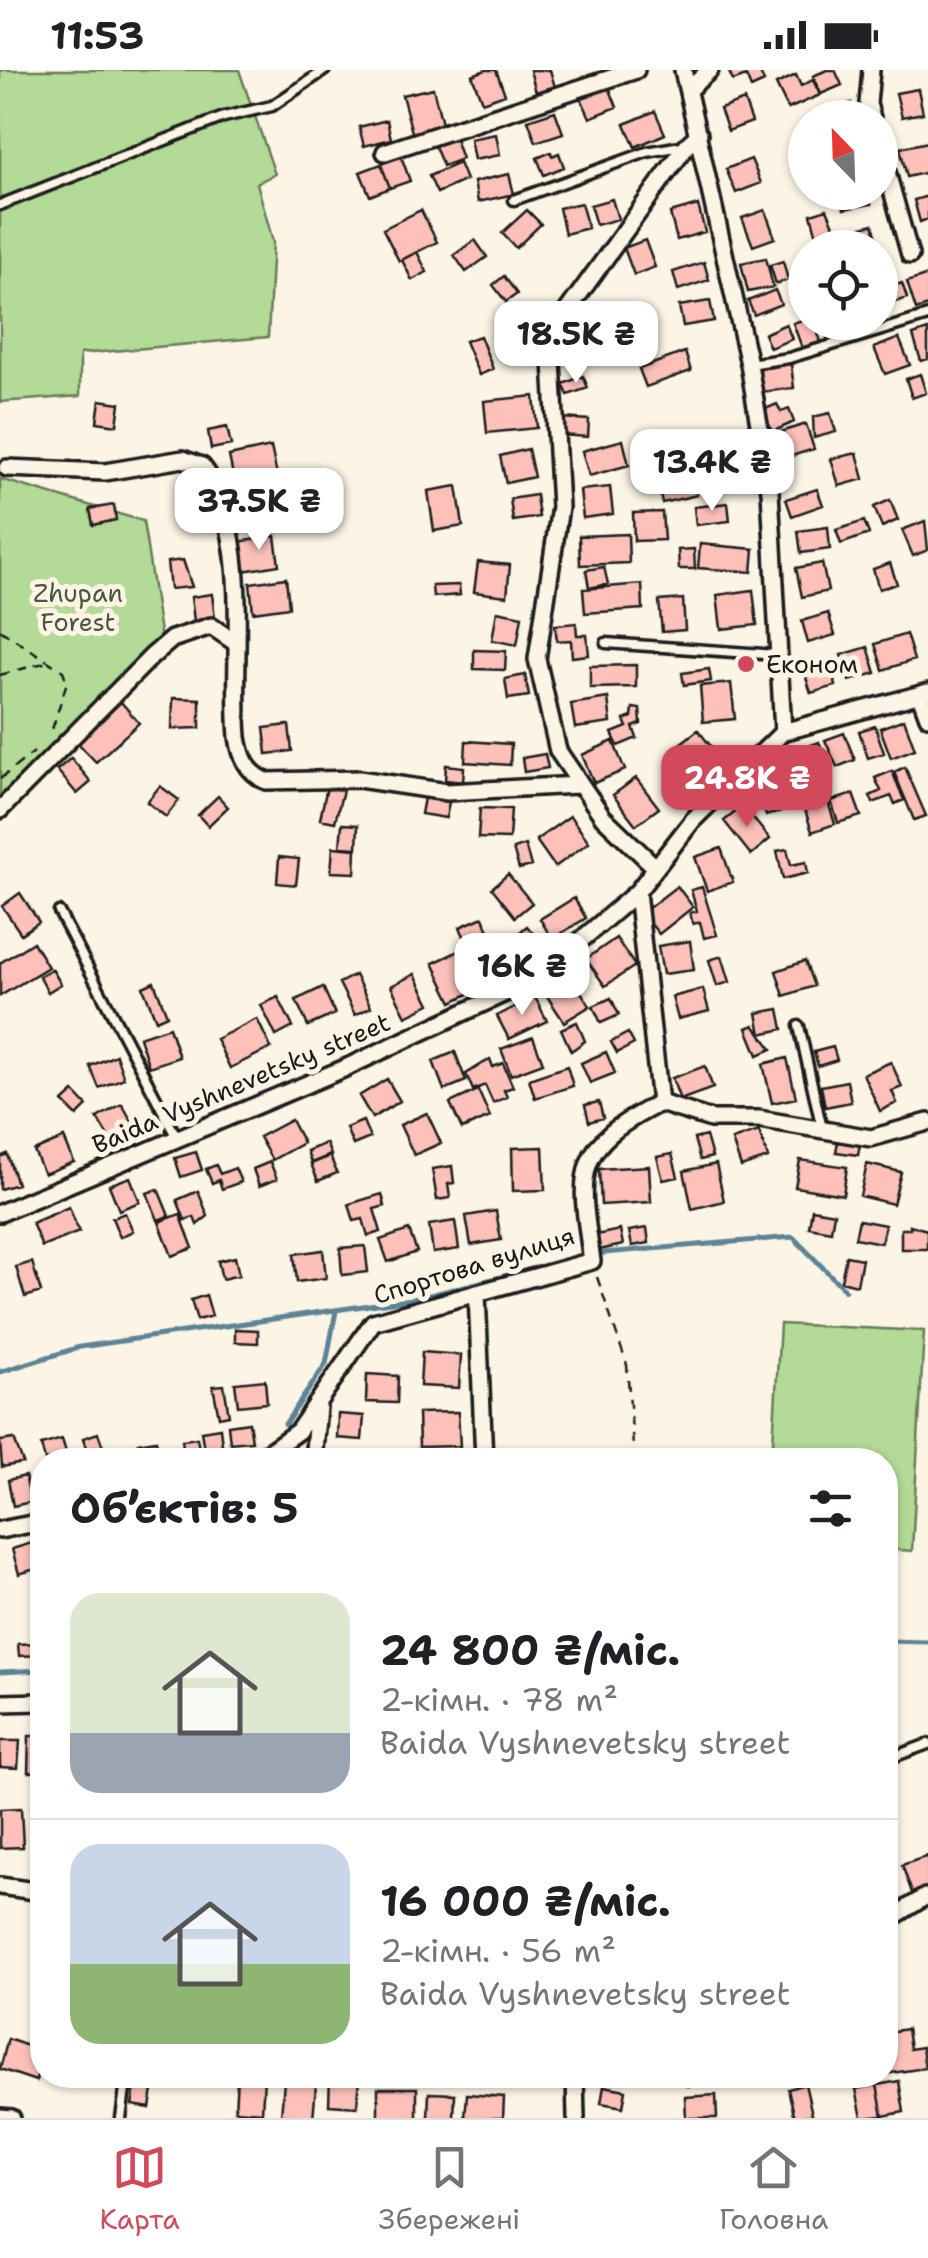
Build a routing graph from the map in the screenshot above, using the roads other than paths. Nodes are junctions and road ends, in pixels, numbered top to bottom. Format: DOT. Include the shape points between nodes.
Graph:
graph roads {
  1 [pos="325,70"];
  2 [pos="636,70"];
  3 [pos="683,70"];
  4 [pos="710,70"];
  5 [pos="872,70"];
  6 [pos="688,90"];
  7 [pos="868,100"];
  8 [pos="693,140"];
  9 [pos="385,152"];
  10 [pos="514,200"];
  11 [pos="0,206"];
  12 [pos="898,210"];
  13 [pos="910,255"];
  14 [pos="928,316"];
  15 [pos="749,364"];
  16 [pos="7,468"];
  17 [pos="236,643"];
  18 [pos="606,643"];
  19 [pos="776,655"];
  20 [pos="924,694"];
  21 [pos="928,716"];
  22 [pos="783,732"];
  23 [pos="578,785"];
  24 [pos="0,810"];
  25 [pos="654,866"];
  26 [pos="637,892"];
  27 [pos="59,912"];
  28 [pos="799,1026"];
  29 [pos="660,1103"];
  30 [pos="928,1122"];
  31 [pos="822,1130"];
  32 [pos="177,1138"];
  33 [pos="0,1213"];
  34 [pos="477,1293"];
  35 [pos="318,1403"];
  36 [pos="274,1448"];
  37 [pos="314,1448"];
  38 [pos="483,1448"];
  39 [pos="30,1524"];
  40 [pos="0,1530"];
  41 [pos="30,1702"];
  42 [pos="0,1703"];
  43 [pos="928,1744"];
  44 [pos="898,1755"];
  45 [pos="0,1886"];
  46 [pos="30,1890"];
  47 [pos="926,1898"];
  48 [pos="898,1914"];
  49 [pos="125,2088"];
  50 [pos="575,2088"];
  51 [pos="0,2117"];
  52 [pos="12,2118"];
  53 [pos="121,2118"];
  54 [pos="576,2118"];
  1 -- 11 [label="lane" via="272,106 224,117"];
  2 -- 9 [label="street"];
  3 -- 6 [label="street"];
  4 -- 6 [label="street"];
  5 -- 7 [label="street"];
  6 -- 8 [label="street"];
  8 -- 10 [label="lane"];
  8 -- 15 [label="street"];
  8 -- 23 [label="street" via="557,325 552,344 560,507 537,659 558,752"];
  12 -- 13 [label="street"];
  14 -- 15 [label="lane"];
  15 -- 19 [label="street" via="770,491"];
  16 -- 17 [label="street" via="105,472 184,459 202,466 233,546"];
  17 -- 23 [label="street" via="240,750 266,782 358,779 448,792"];
  17 -- 24 [label="street" via="211,626 172,639"];
  18 -- 19 [label="lane"];
  19 -- 22 [label="street"];
  20 -- 21 [label="street"];
  20 -- 22 [label="street, Baida Vyshnevetsky street"];
  22 -- 25 [label="street, Baida Vyshnevetsky street"];
  23 -- 25 [label="street"];
  25 -- 26 [label="street, Baida Vyshnevetsky street"];
  26 -- 29 [label="street"];
  26 -- 32 [label="street, Baida Vyshnevetsky street" via="537,978"];
  27 -- 32 [label="lane"];
  28 -- 31 [label="lane"];
  29 -- 31 [label="street" via="711,1118"];
  29 -- 34 [label="street, Спортова вулиця" via="625,1120 596,1150 581,1188 592,1261"];
  30 -- 31 [label="street" via="871,1138"];
  32 -- 33 [label="street, Baida Vyshnevetsky street"];
  34 -- 35 [label="street, Спортова вулиця" via="373,1322"];
  34 -- 38 [label="street"];
  35 -- 36 [label="street, Спортова вулиця" via="298,1431"];
  35 -- 37 [label="street"];
  39 -- 40 [label="street"];
  41 -- 42 [label="street"];
  43 -- 44 [label="lane"];
  45 -- 46 [label="street"];
  47 -- 48 [label="street"];
  49 -- 53 [label="lane"];
  50 -- 54 [label="street"];
  51 -- 52 [label="street"];
}
